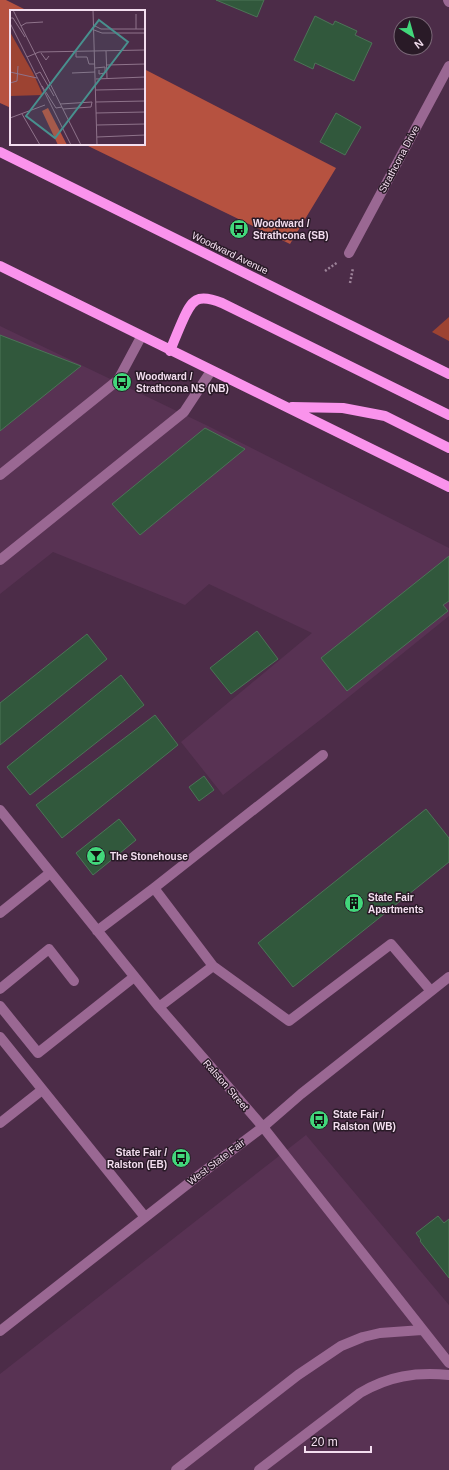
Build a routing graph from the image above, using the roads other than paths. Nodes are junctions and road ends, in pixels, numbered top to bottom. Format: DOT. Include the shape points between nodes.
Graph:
graph roads {
  1 [pos="449,66"];
  2 [pos="0,152"];
  3 [pos="349,253"];
  4 [pos="0,266"];
  5 [pos="141,337"];
  6 [pos="170,351"];
  7 [pos="211,371"];
  8 [pos="449,374"];
  9 [pos="288,407"];
  10 [pos="449,414"];
  11 [pos="449,448"];
  12 [pos="0,474"];
  13 [pos="449,487"];
  14 [pos="0,560"];
  15 [pos="323,755"];
  16 [pos="0,810"];
  17 [pos="50,873"];
  18 [pos="154,888"];
  19 [pos="0,913"];
  20 [pos="97,931"];
  21 [pos="213,966"];
  22 [pos="134,977"];
  23 [pos="449,977"];
  24 [pos="74,981"];
  25 [pos="0,989"];
  26 [pos="431,991"];
  27 [pos="0,1006"];
  28 [pos="159,1007"];
  29 [pos="0,1037"];
  30 [pos="42,1090"];
  31 [pos="0,1123"];
  32 [pos="263,1127"];
  33 [pos="145,1217"];
  34 [pos="422,1330"];
  35 [pos="0,1331"];
  36 [pos="449,1363"];
  37 [pos="449,1375"];
  38 [pos="176,1470"];
  39 [pos="260,1470"];
  1 -- 3 [label="street, Strathcona Drive"];
  2 -- 8 [label="main road, Woodward Avenue"];
  4 -- 5 [label="main road"];
  5 -- 6 [label="main road"];
  5 -- 12 [label="street" via="118,380"];
  6 -- 7 [label="main road"];
  6 -- 10 [label="main road" via="190,305 198,300 210,298"];
  7 -- 9 [label="main road"];
  7 -- 14 [label="street" via="184,412"];
  9 -- 11 [label="main road" via="343,408 385,416"];
  9 -- 13 [label="main road"];
  15 -- 18 [label="street"];
  16 -- 17 [label="street, Ralston Street"];
  17 -- 19 [label="street"];
  17 -- 20 [label="street, Ralston Street"];
  18 -- 20 [label="street"];
  18 -- 21 [label="street"];
  20 -- 22 [label="street, Ralston Street"];
  21 -- 26 [label="street" via="289,1021 391,944"];
  21 -- 28 [label="street"];
  22 -- 27 [label="street" via="38,1053"];
  22 -- 28 [label="street, Ralston Street"];
  23 -- 26 [label="street, West State Fair"];
  24 -- 25 [label="street" via="49,949"];
  26 -- 32 [label="street, West State Fair"];
  28 -- 32 [label="street, Ralston Street"];
  29 -- 30 [label="street"];
  30 -- 31 [label="street"];
  30 -- 33 [label="street"];
  32 -- 33 [label="street, West State Fair"];
  32 -- 34 [label="street, Ralston Street"];
  33 -- 35 [label="street, West State Fair"];
  34 -- 36 [label="street, Ralston Street"];
  34 -- 38 [label="street" via="363,1336 341,1346 309,1367"];
  37 -- 39 [label="street" via="408,1375 373,1385"];
}
